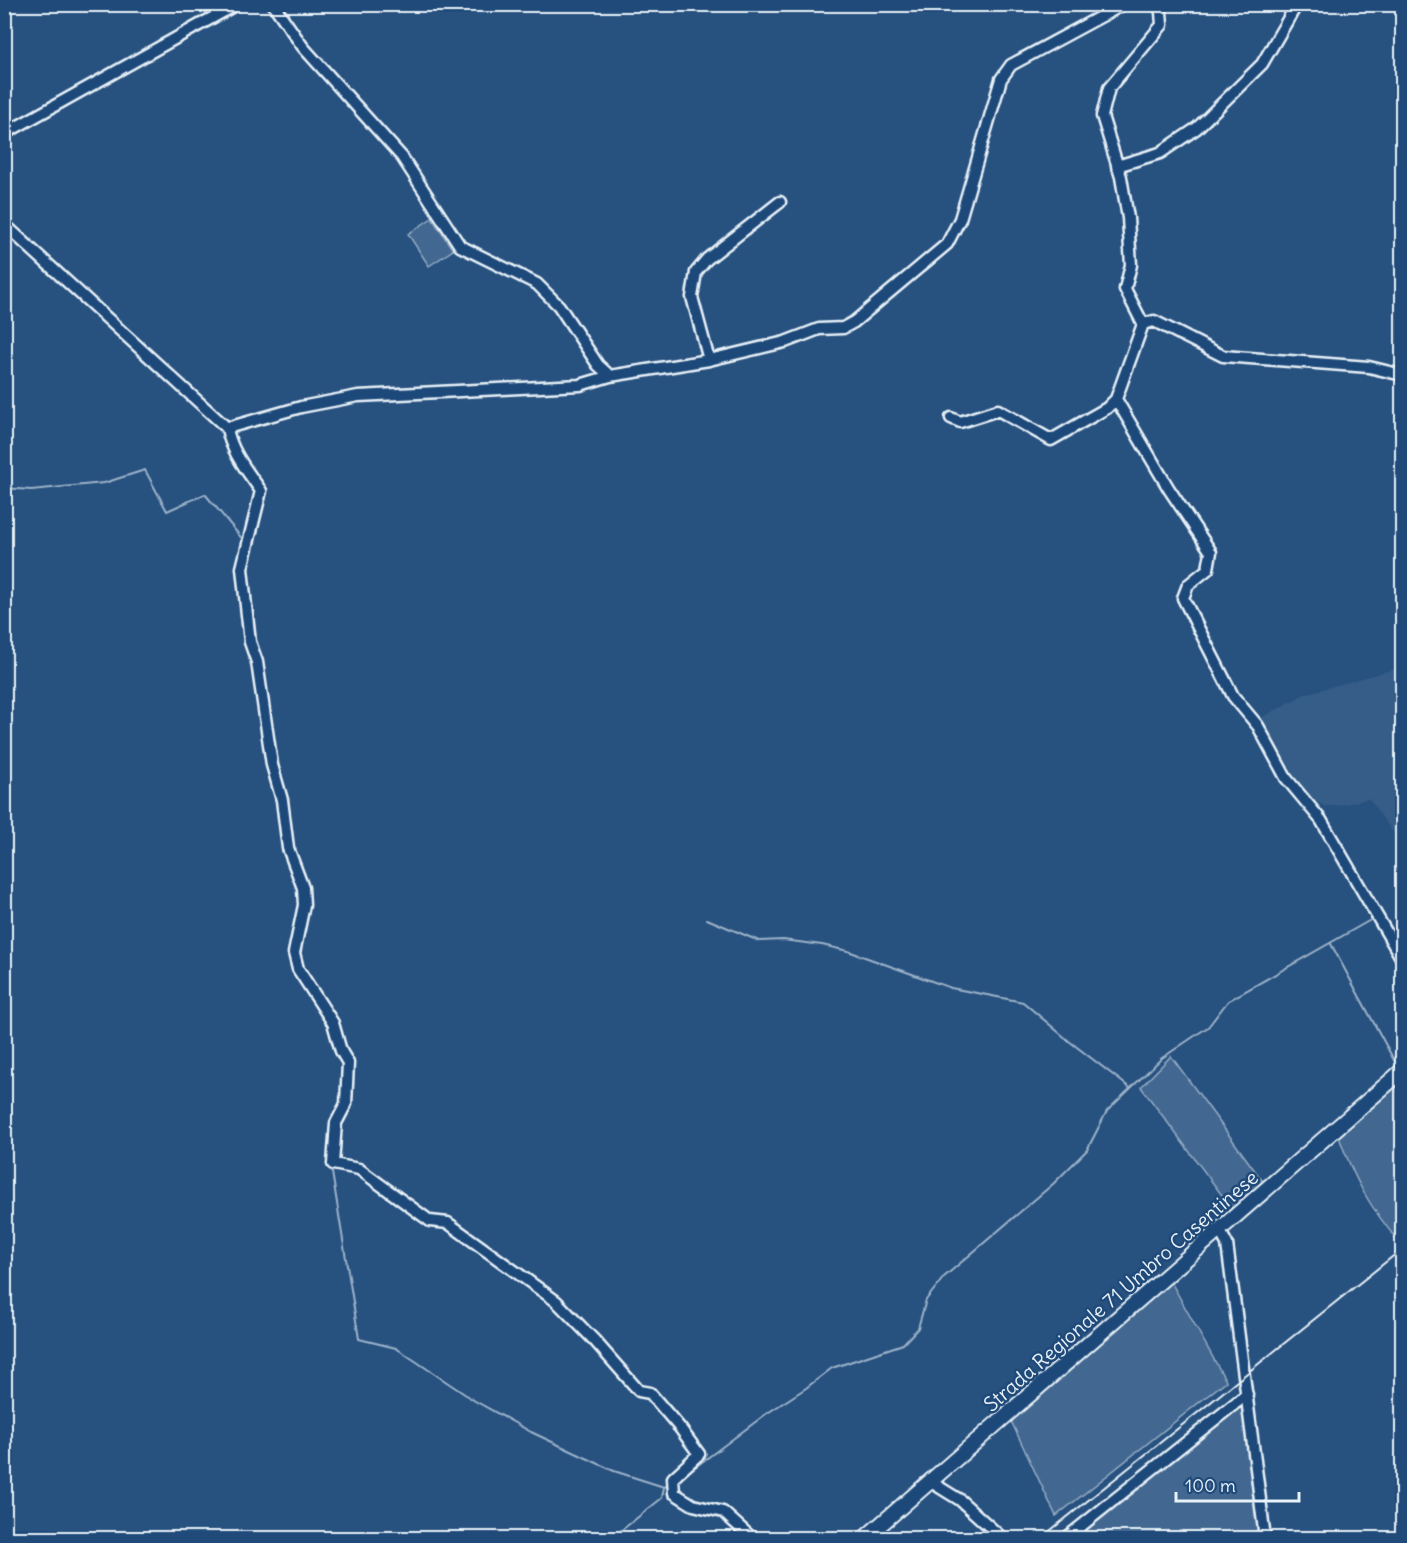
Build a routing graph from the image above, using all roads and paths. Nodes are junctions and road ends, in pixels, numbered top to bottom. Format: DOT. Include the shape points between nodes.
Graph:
graph roads {
  1 [pos="237,4"];
  2 [pos="273,4"];
  3 [pos="1124,4"];
  4 [pos="1158,4"];
  5 [pos="1297,4"];
  6 [pos="4,134"];
  7 [pos="1117,165"];
  8 [pos="780,202"];
  9 [pos="4,224"];
  10 [pos="1143,324"];
  11 [pos="709,360"];
  12 [pos="1402,375"];
  13 [pos="610,376"];
  14 [pos="1116,399"];
  15 [pos="951,418"];
  16 [pos="227,428"];
  17 [pos="1402,959"];
  18 [pos="1402,1071"];
  19 [pos="1221,1231"];
  20 [pos="1247,1394"];
  21 [pos="931,1482"];
  22 [pos="752,1539"];
  23 [pos="865,1539"];
  24 [pos="1002,1539"];
  25 [pos="1066,1539"];
  26 [pos="1265,1539"];
  1 -- 6 [label="street"];
  2 -- 13 [label="street" via="303,47 402,157 460,246 537,284 559,306 598,365"];
  3 -- 11 [label="street" via="1011,65 1001,79 960,219 947,244 864,315 843,328 819,329 785,342"];
  4 -- 7 [label="street" via="1162,25 1109,88 1102,116"];
  5 -- 7 [label="street" via="1262,64 1197,128 1160,153"];
  7 -- 10 [label="street" via="1128,218 1131,265 1125,289"];
  8 -- 11 [label="street" via="706,259 696,272 692,297"];
  9 -- 16 [label="street"];
  10 -- 12 [label="street" via="1154,321 1223,356 1369,368"];
  10 -- 14 [label="street"];
  11 -- 13 [label="street"];
  13 -- 16 [label="street" via="580,385 358,396"];
  14 -- 15 [label="street" via="1051,440 998,411 960,422"];
  14 -- 17 [label="street" via="1211,552 1208,569 1188,585 1183,598 1217,667 1233,696 1258,726 1286,778 1321,820"];
  16 -- 22 [label="street" via="237,457 261,491 242,568 249,642 257,662 272,765 282,800 288,848 303,888 304,905 294,953 298,969 333,1023 348,1063 346,1104 336,1123 333,1164 359,1169 430,1221 448,1223 556,1301 639,1391 650,1393 699,1454 673,1478 674,1493 693,1505 723,1512"];
  18 -- 19 [label="main road, Strada Regionale 71 Umbro Casentinese"];
  19 -- 20 [label="street" via="1227,1244"];
  19 -- 21 [label="main road, Strada Regionale 71 Umbro Casentinese"];
  20 -- 25 [label="street"];
  20 -- 26 [label="street"];
  21 -- 23 [label="main road, Strada Regionale 71 Umbro Casentinese"];
  21 -- 24 [label="street" via="960,1500"];
}
